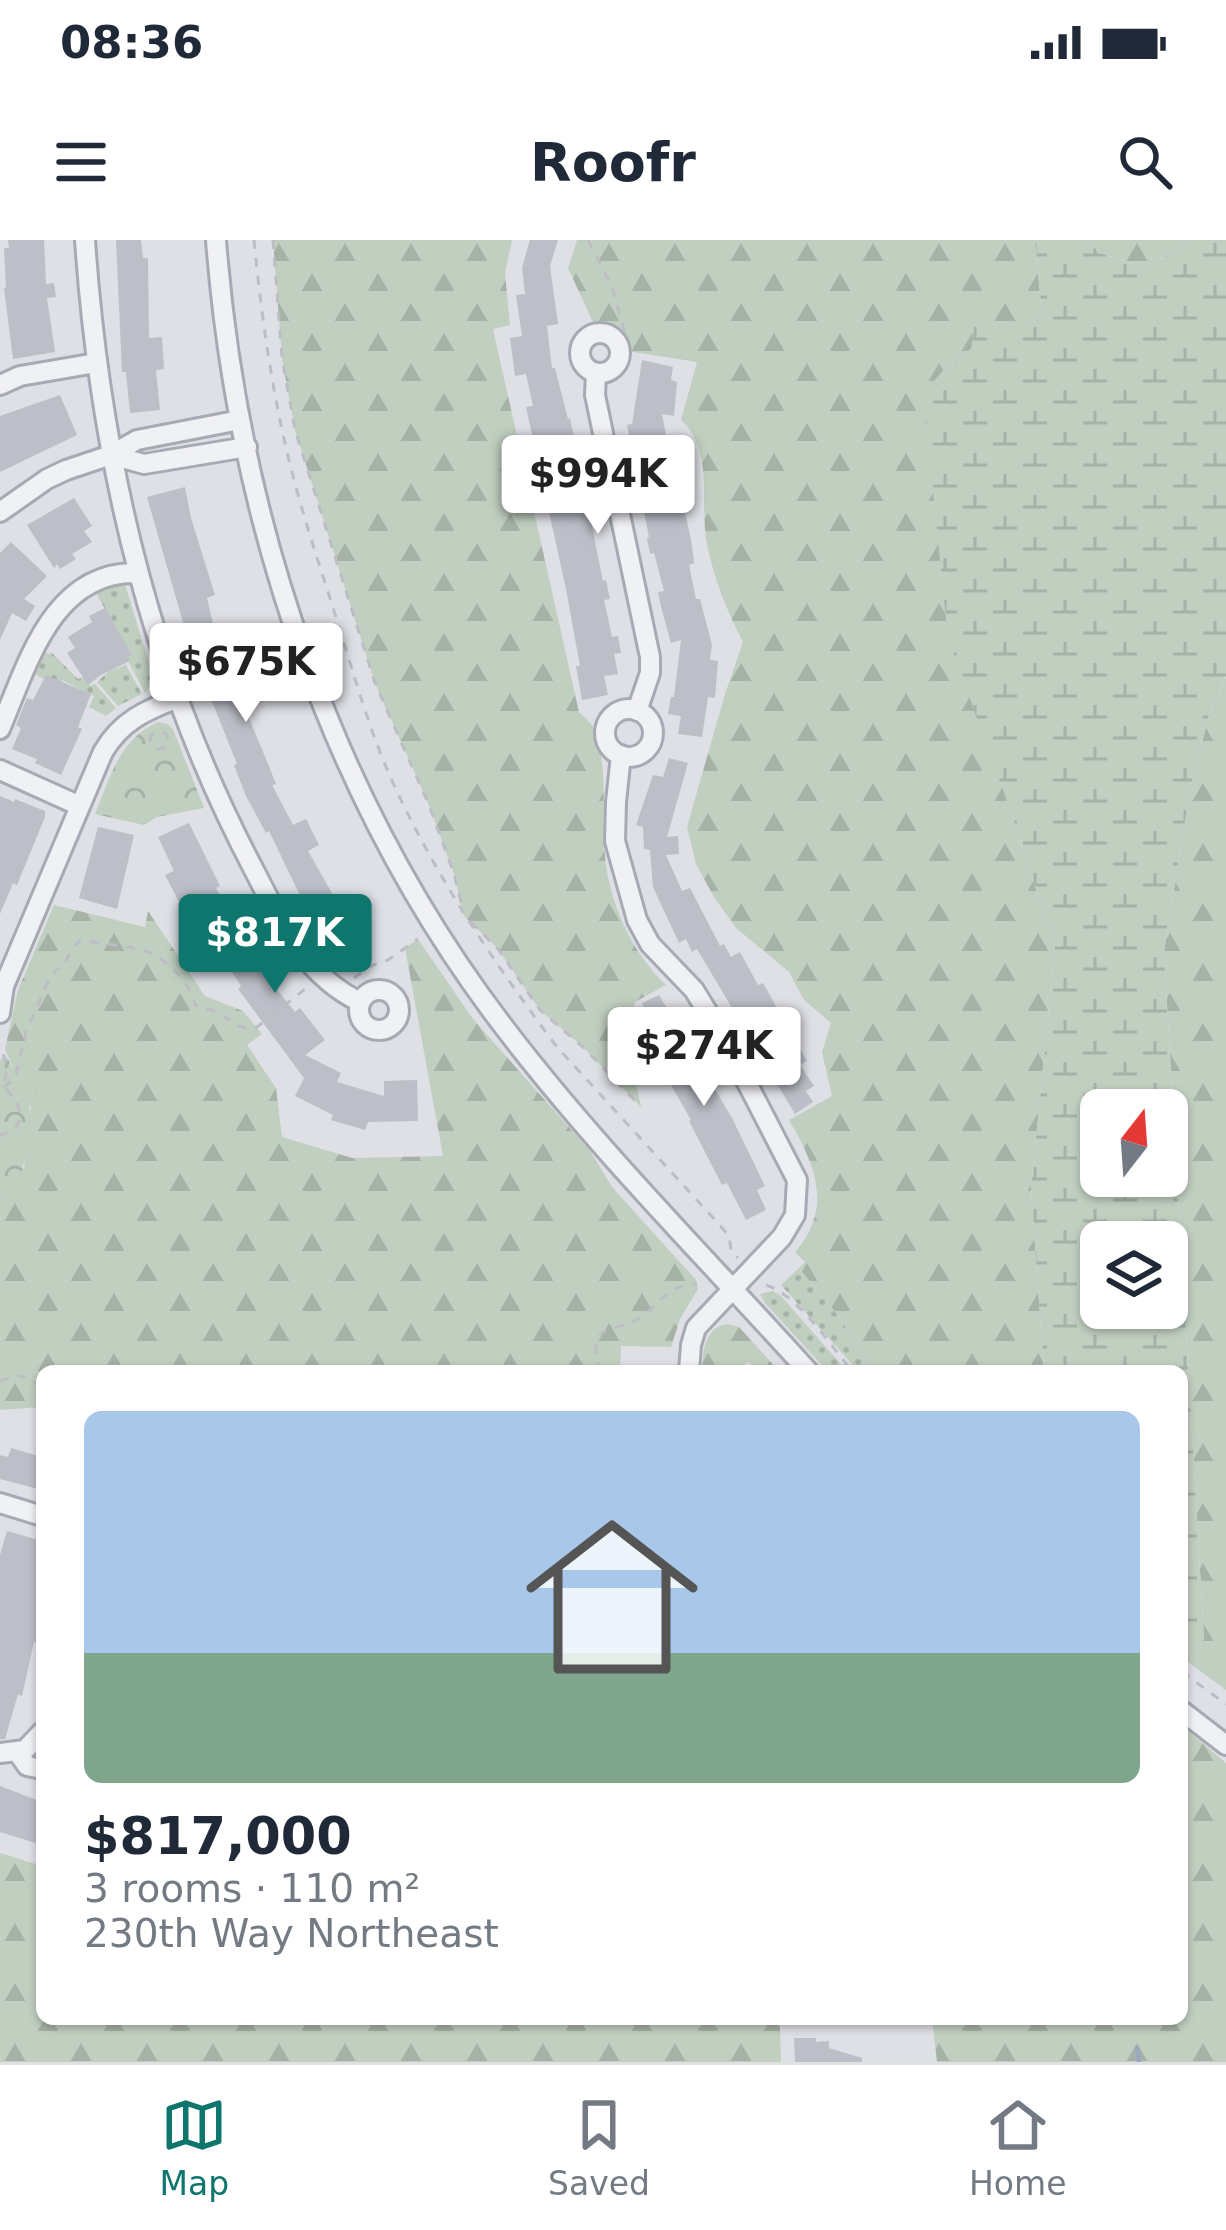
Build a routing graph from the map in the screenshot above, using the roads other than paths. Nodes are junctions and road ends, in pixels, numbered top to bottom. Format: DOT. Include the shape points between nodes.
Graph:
graph roads {
  1 [pos="85,240"];
  2 [pos="216,240"];
  3 [pos="96,363"];
  4 [pos="596,374"];
  5 [pos="0,385"];
  6 [pos="240,420"];
  7 [pos="247,447"];
  8 [pos="111,455"];
  9 [pos="0,512"];
  10 [pos="138,573"];
  11 [pos="178,698"];
  12 [pos="637,710"];
  13 [pos="0,729"];
  14 [pos="621,755"];
  15 [pos="0,770"];
  16 [pos="80,806"];
  17 [pos="360,1002"];
  18 [pos="0,1013"];
  19 [pos="734,1289"];
  20 [pos="690,1365"];
  21 [pos="803,1365"];
  22 [pos="0,1503"];
  23 [pos="36,1514"];
  24 [pos="1188,1716"];
  25 [pos="1226,1745"];
  1 -- 3 [label="street"];
  2 -- 6 [label="street"];
  3 -- 5 [label="street"];
  3 -- 8 [label="street"];
  4 -- 12 [label="street" via="650,657"];
  6 -- 7 [label="street"];
  6 -- 8 [label="street" via="137,440"];
  7 -- 8 [label="street" via="144,464"];
  7 -- 19 [label="street" via="316,691 402,873 518,1045"];
  8 -- 9 [label="street" via="47,479"];
  8 -- 10 [label="street"];
  10 -- 11 [label="street"];
  10 -- 13 [label="street" via="93,583 54,614"];
  11 -- 16 [label="street" via="122,726"];
  11 -- 17 [label="street" via="285,930 314,970"];
  12 -- 14 [label="street" via="652,737 644,751"];
  12 -- 14 [label="street" via="617,712 606,725 609,746"];
  14 -- 19 [label="street" via="615,841 637,920 705,1007 797,1180 795,1215 782,1238"];
  15 -- 16 [label="street"];
  16 -- 18 [label="street"];
  19 -- 20 [label="street" via="696,1328"];
  19 -- 21 [label="street"];
  22 -- 23 [label="street"];
  24 -- 25 [label="street"];
}
